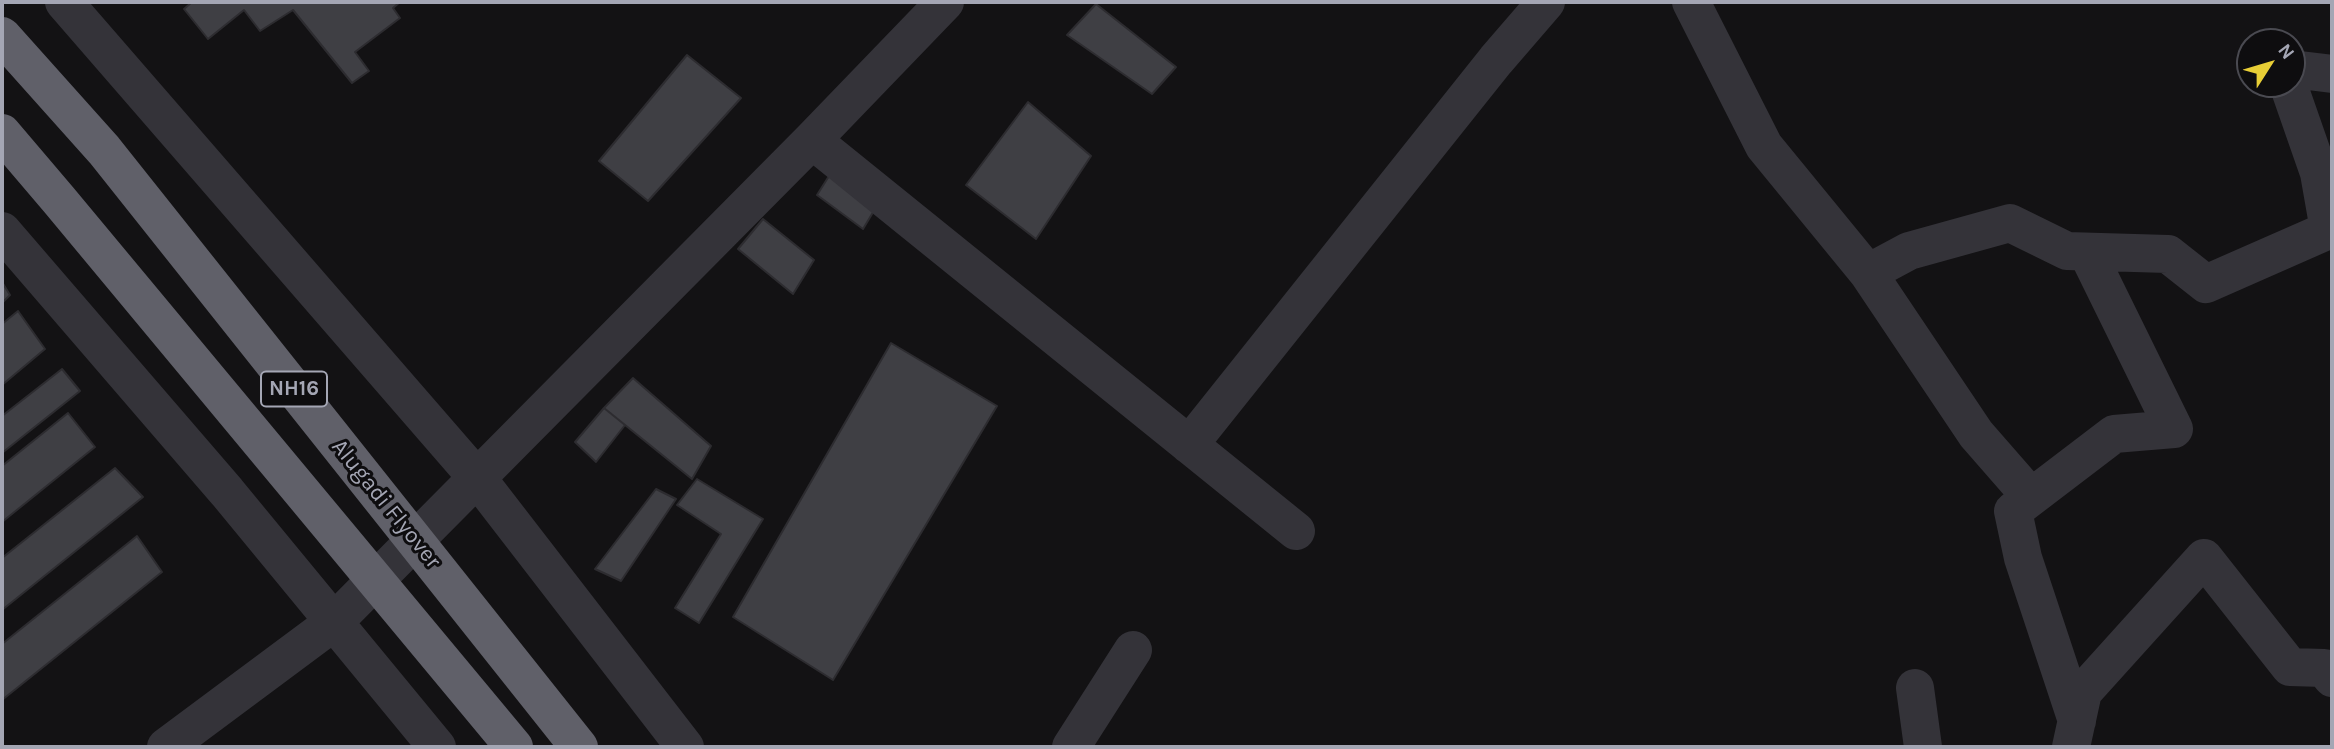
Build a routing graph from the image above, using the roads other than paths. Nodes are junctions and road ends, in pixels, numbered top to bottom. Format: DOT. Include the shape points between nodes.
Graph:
graph roads {
  1 [pos="64,2"];
  2 [pos="945,2"];
  3 [pos="1546,2"];
  4 [pos="1691,2"];
  5 [pos="2,36"];
  6 [pos="2306,71"];
  7 [pos="2332,74"];
  8 [pos="2293,98"];
  9 [pos="2,133"];
  10 [pos="812,141"];
  11 [pos="2,231"];
  12 [pos="2087,251"];
  13 [pos="1868,273"];
  14 [pos="1189,445"];
  15 [pos="478,479"];
  16 [pos="2031,498"];
  17 [pos="1296,531"];
  18 [pos="334,622"];
  19 [pos="1133,650"];
  20 [pos="2332,678"];
  21 [pos="1915,688"];
  22 [pos="2074,734"];
  23 [pos="166,747"];
  24 [pos="437,747"];
  25 [pos="514,747"];
  26 [pos="579,747"];
  27 [pos="685,747"];
  28 [pos="1071,747"];
  29 [pos="1923,747"];
  1 -- 15 [label="street"];
  2 -- 10 [label="street"];
  3 -- 14 [label="street"];
  4 -- 13 [label="street" via="1764,146"];
  5 -- 26 [label="highway, Alugadi Flyover / NH16, bridge" via="104,150"];
  6 -- 7 [label="street"];
  8 -- 12 [label="street" via="2319,173 2329,230 2206,284 2168,254"];
  9 -- 25 [label="highway, NH16, bridge"];
  10 -- 14 [label="street"];
  10 -- 15 [label="street"];
  11 -- 18 [label="street"];
  12 -- 13 [label="street" via="2067,251 2010,223 1909,251"];
  12 -- 16 [label="street" via="2174,429 2114,434"];
  13 -- 16 [label="street" via="1976,434"];
  14 -- 17 [label="street"];
  15 -- 18 [label="street"];
  15 -- 27 [label="street"];
  16 -- 22 [label="street" via="2014,511 2016,523"];
  18 -- 23 [label="street"];
  18 -- 24 [label="street"];
  19 -- 28 [label="street"];
  20 -- 22 [label="street" via="2324,668 2290,667 2204,558 2083,692"];
  21 -- 29 [label="street"];
}
